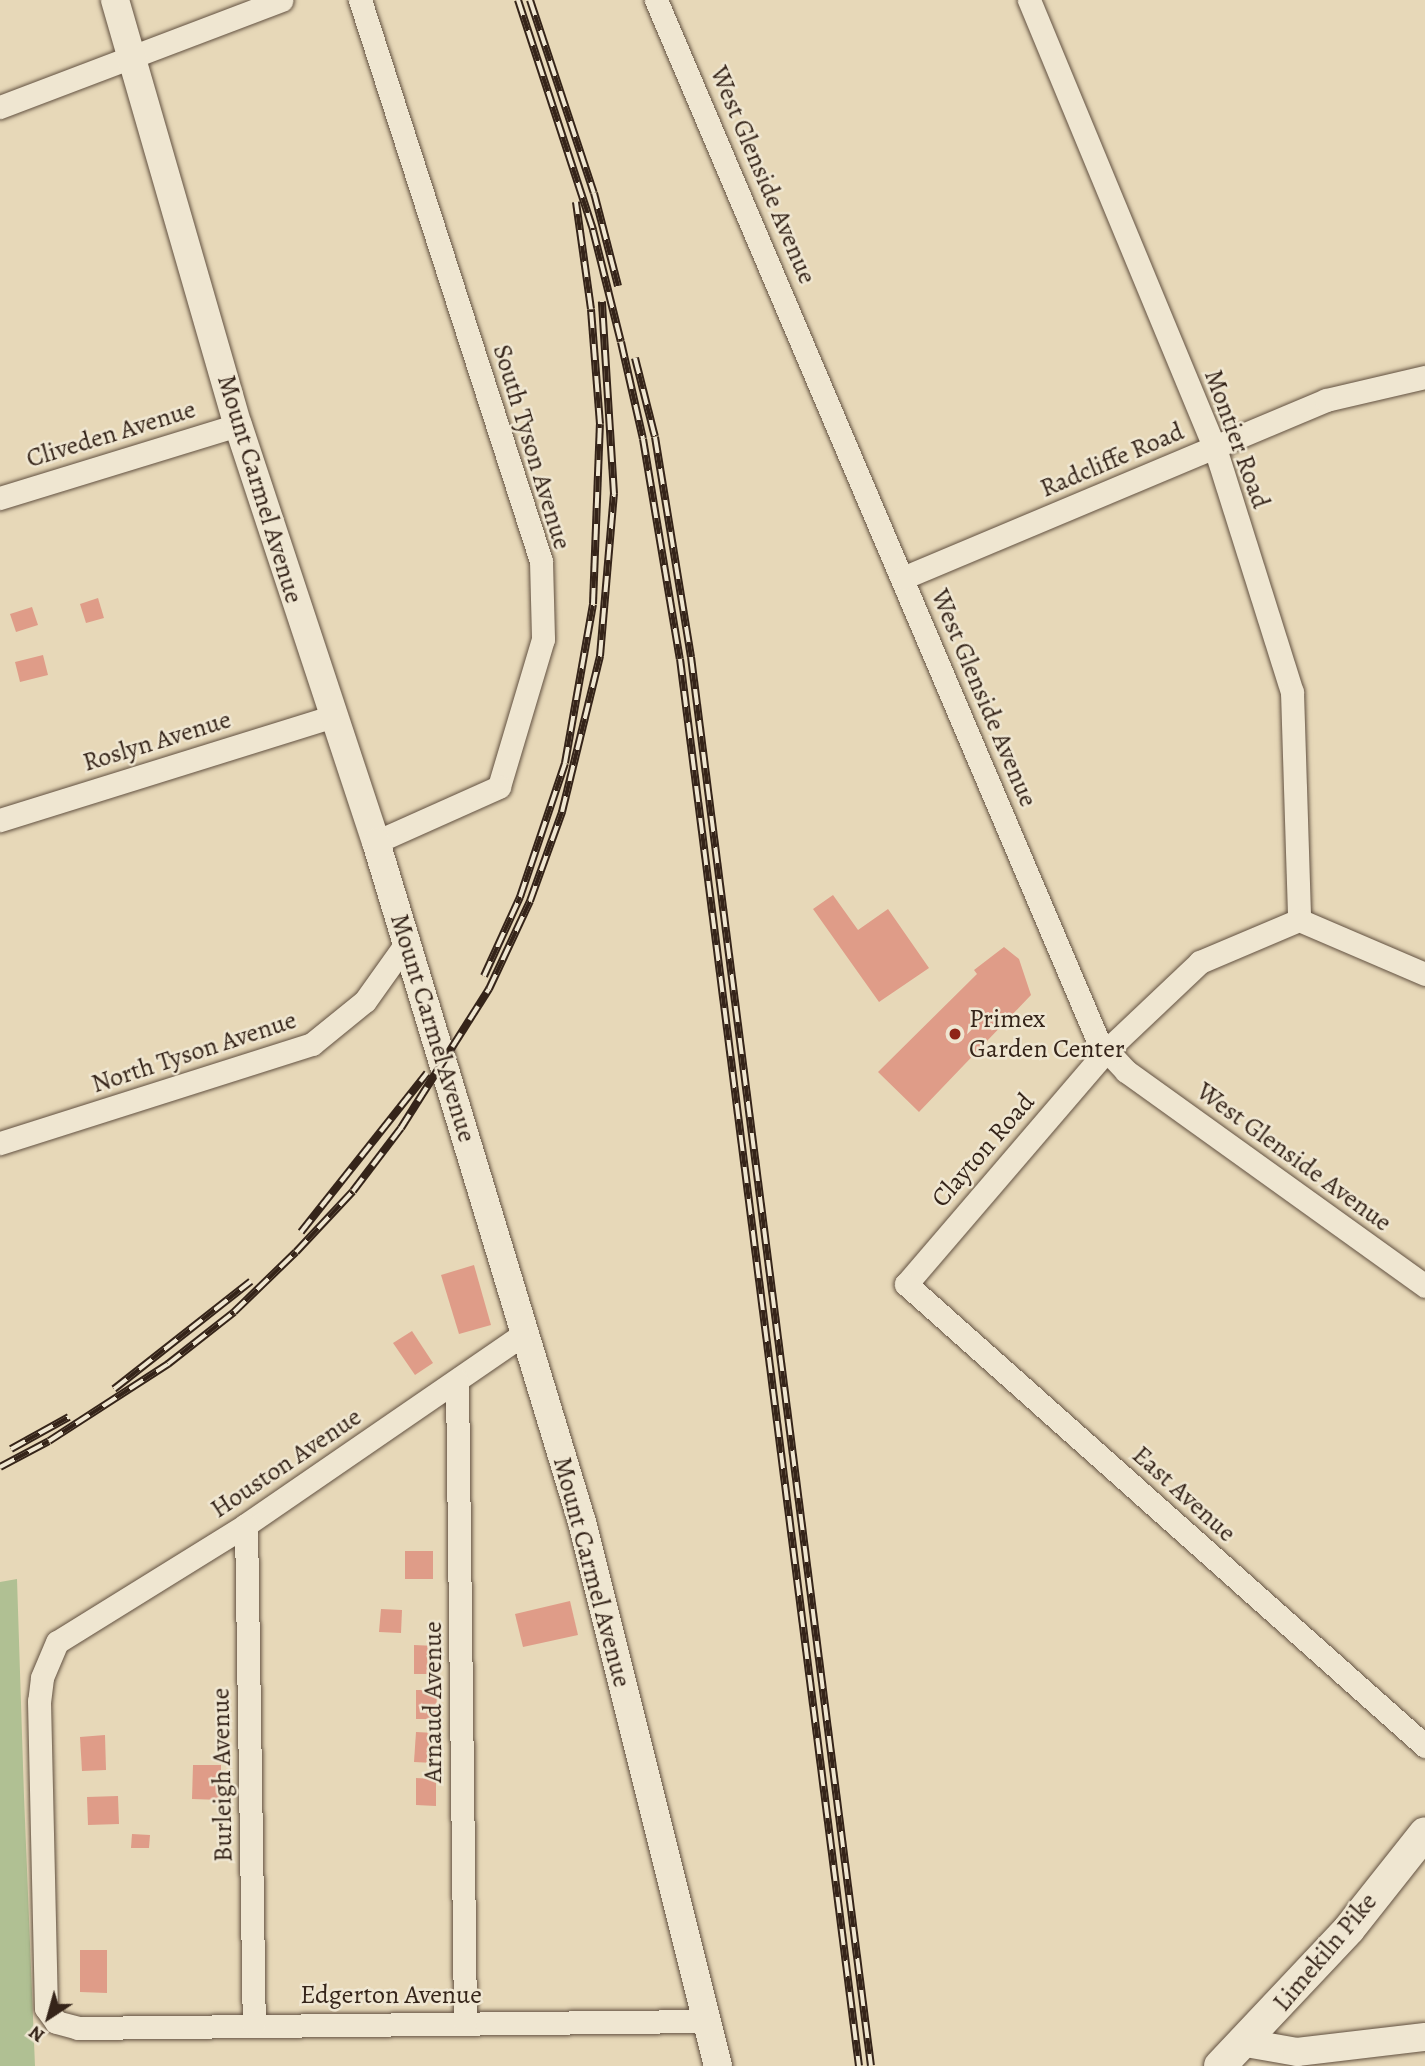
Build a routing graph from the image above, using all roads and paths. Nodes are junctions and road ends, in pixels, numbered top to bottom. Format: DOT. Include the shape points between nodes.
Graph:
graph roads {
  1 [pos="115,0"];
  2 [pos="281,0"];
  3 [pos="360,0"];
  4 [pos="656,0"];
  5 [pos="1029,0"];
  6 [pos="133,57"];
  7 [pos="0,107"];
  8 [pos="1425,377"];
  9 [pos="238,425"];
  10 [pos="1215,448"];
  11 [pos="0,498"];
  12 [pos="903,578"];
  13 [pos="331,717"];
  14 [pos="0,820"];
  15 [pos="376,842"];
  16 [pos="1299,920"];
  17 [pos="407,942"];
  18 [pos="1425,974"];
  19 [pos="1105,1051"];
  20 [pos="0,1143"];
  21 [pos="906,1284"];
  22 [pos="1425,1286"];
  23 [pos="525,1332"];
  24 [pos="457,1381"];
  25 [pos="246,1525"];
  26 [pos="1425,1745"];
  27 [pos="1425,1833"];
  28 [pos="705,2021"];
  29 [pos="464,2022"];
  30 [pos="254,2024"];
  31 [pos="78,2028"];
  32 [pos="1425,2038"];
  33 [pos="1246,2043"];
  34 [pos="718,2066"];
  35 [pos="1220,2066"];
  1 -- 6 [label="street, Mount Carmel Avenue"];
  2 -- 6 [label="street"];
  3 -- 15 [label="street, South Tyson Avenue" via="541,561 543,639 499,788"];
  4 -- 12 [label="street, West Glenside Avenue"];
  5 -- 10 [label="street, Montier Road"];
  6 -- 7 [label="street"];
  6 -- 9 [label="street, Mount Carmel Avenue"];
  8 -- 10 [label="street, Radcliffe Road" via="1326,400"];
  9 -- 11 [label="street, Cliveden Avenue"];
  9 -- 13 [label="street, Mount Carmel Avenue"];
  10 -- 12 [label="street, Radcliffe Road"];
  10 -- 16 [label="street, Montier Road" via="1292,692"];
  12 -- 19 [label="street, West Glenside Avenue" via="1091,1029"];
  13 -- 14 [label="street, Roslyn Avenue"];
  13 -- 15 [label="street, Mount Carmel Avenue"];
  15 -- 17 [label="street, Mount Carmel Avenue"];
  16 -- 18 [label="street"];
  16 -- 19 [label="street, Clayton Road" via="1200,962"];
  17 -- 20 [label="street, North Tyson Avenue" via="365,1001 312,1044"];
  17 -- 23 [label="street, Mount Carmel Avenue"];
  19 -- 21 [label="street, Clayton Road"];
  19 -- 22 [label="street, West Glenside Avenue" via="1126,1071"];
  21 -- 26 [label="street, East Avenue"];
  23 -- 24 [label="street, Houston Avenue"];
  23 -- 28 [label="street, Mount Carmel Avenue" via="582,1521"];
  24 -- 25 [label="street, Houston Avenue"];
  24 -- 29 [label="street, Arnaud Avenue"];
  25 -- 30 [label="street, Burleigh Avenue"];
  25 -- 31 [label="street, Houston Avenue" via="72,1629 57,1642 49,1660 39,1701 43,1992 46,2008 56,2022"];
  27 -- 33 [label="main road, Limekiln Pike" via="1349,1929"];
  28 -- 29 [label="street, Edgerton Avenue"];
  28 -- 34 [label="street, Mount Carmel Avenue"];
  29 -- 30 [label="street, Edgerton Avenue"];
  30 -- 31 [label="street, Edgerton Avenue"];
  32 -- 33 [label="street" via="1297,2052"];
  33 -- 35 [label="main road, Limekiln Pike"];
}
